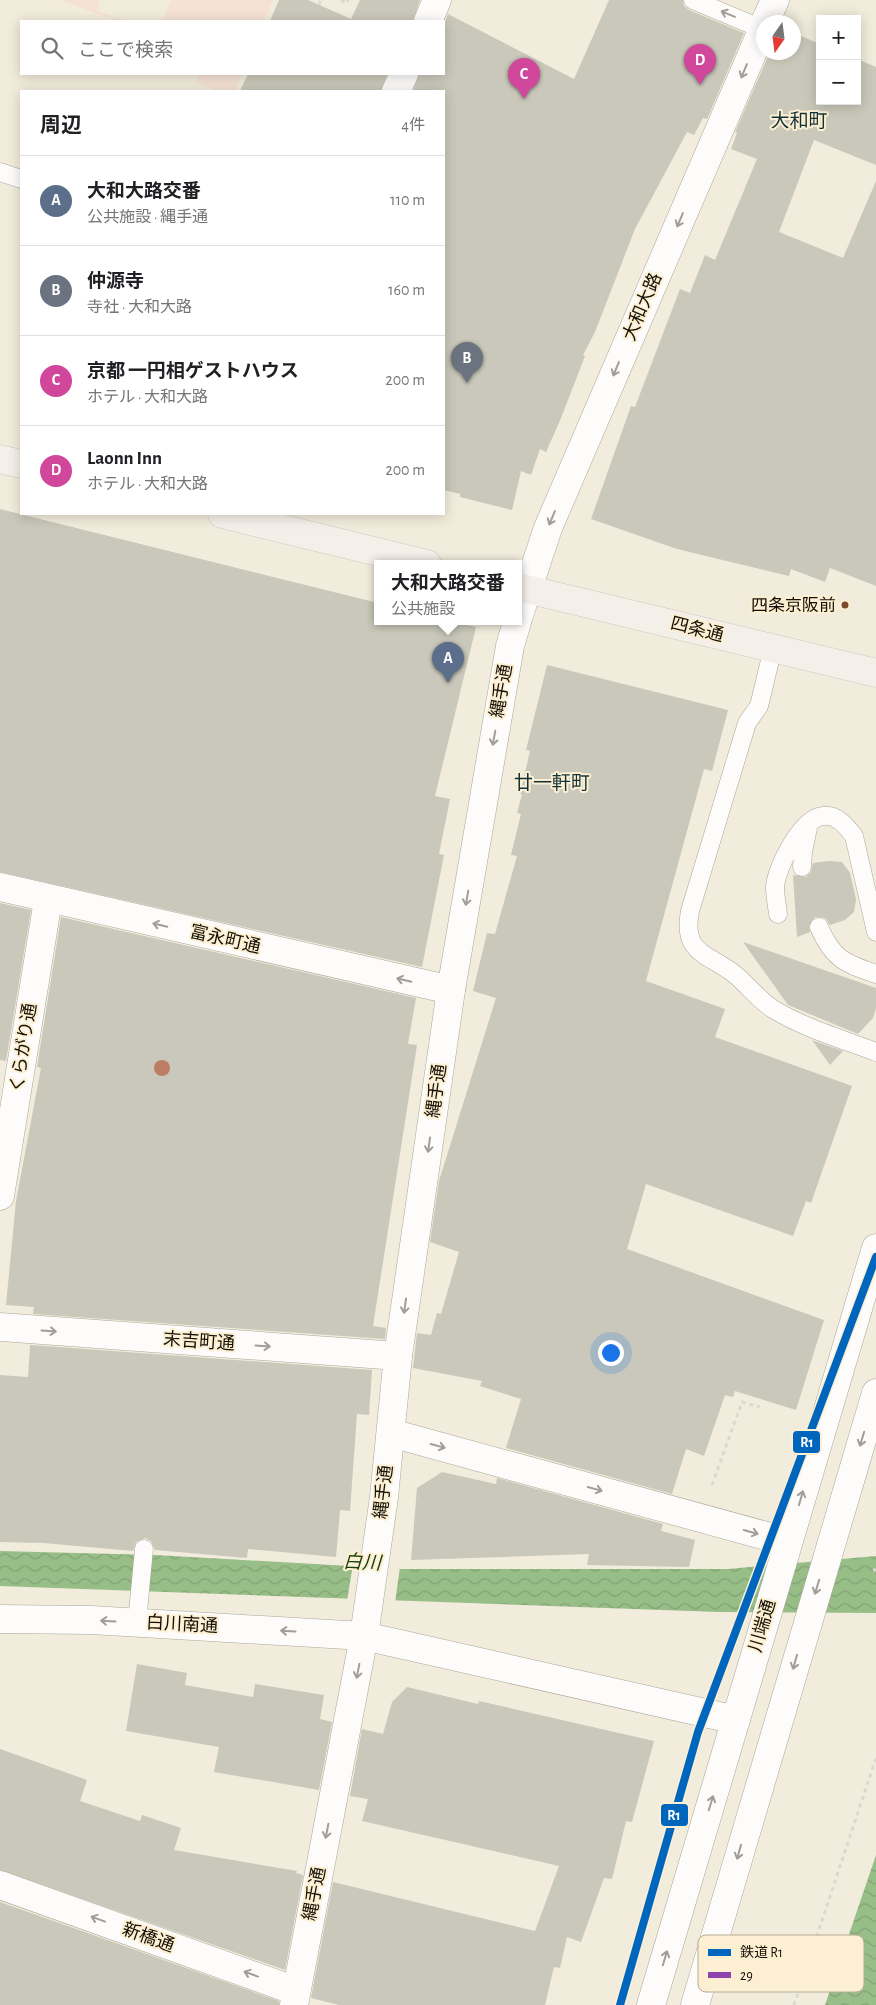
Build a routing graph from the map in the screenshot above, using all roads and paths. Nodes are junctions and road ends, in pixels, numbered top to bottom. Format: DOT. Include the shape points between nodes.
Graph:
graph roads {
  1 [pos="321,0"];
  2 [pos="341,0"];
  3 [pos="348,0"];
  4 [pos="437,0"];
  5 [pos="693,0"];
  6 [pos="775,0"];
  7 [pos="319,5"];
  8 [pos="769,15"];
  9 [pos="428,20"];
  10 [pos="756,23"];
  11 [pos="756,45"];
  12 [pos="404,75"];
  13 [pos="396,90"];
  14 [pos="0,172"];
  15 [pos="20,179"];
  16 [pos="0,459"];
  17 [pos="20,464"];
  18 [pos="226,515"];
  19 [pos="411,560"];
  20 [pos="522,588"];
  21 [pos="516,625"];
  22 [pos="773,648"];
  23 [pos="876,673"];
  24 [pos="811,822"];
  25 [pos="802,867"];
  26 [pos="0,887"];
  27 [pos="48,900"];
  28 [pos="778,914"];
  29 [pos="819,927"];
  30 [pos="876,932"];
  31 [pos="876,974"];
  32 [pos="451,990"];
  33 [pos="876,1052"];
  34 [pos="0,1196"];
  35 [pos="876,1248"];
  36 [pos="0,1327"];
  37 [pos="398,1356"];
  38 [pos="876,1392"];
  39 [pos="760,1407"];
  40 [pos="391,1433"];
  41 [pos="711,1488"];
  42 [pos="788,1542"];
  43 [pos="144,1549"];
  44 [pos="138,1610"];
  45 [pos="0,1620"];
  46 [pos="364,1636"];
  47 [pos="736,1720"];
  48 [pos="876,1758"];
  49 [pos="0,1885"];
  50 [pos="716,1935"];
  51 [pos="817,1935"];
  52 [pos="699,1992"];
  53 [pos="798,1992"];
  54 [pos="295,1998"];
  55 [pos="651,2005"];
  56 [pos="695,2005"];
  57 [pos="794,2005"];
  1 -- 7 [label="path"];
  2 -- 3 [label="path" via="347,3"];
  4 -- 9 [label="street"];
  10 -- 5 [label="lane, one-way"];
  6 -- 8 [label="street, 大和大路"];
  11 -- 20 [label="street, 大和大路, one-way"];
  12 -- 13 [label="street"];
  14 -- 15 [label="lane"];
  16 -- 17 [label="main road"];
  18 -- 19 [label="main road"];
  20 -- 22 [label="main road, 四条通"];
  21 -- 32 [label="street, 縄手通, one-way"];
  22 -- 23 [label="main road, 四条通"];
  22 -- 33 [label="lane" via="759,706 747,723 690,911 688,933 701,955 731,972 771,1008 793,1020"];
  24 -- 25 [label="lane"];
  24 -- 28 [label="lane" via="792,844 778,872 775,887"];
  24 -- 30 [label="lane" via="822,816 834,817 844,823 854,836"];
  26 -- 27 [label="street, 富永町通"];
  32 -- 27 [label="street, 富永町通, one-way"];
  27 -- 34 [label="street, くらがり通"];
  29 -- 31 [label="lane" via="828,947 840,959"];
  32 -- 37 [label="street, 縄手通, one-way"];
  42 -- 35 [label="street, 川端通, one-way"];
  36 -- 37 [label="street, 末吉町通, one-way"];
  37 -- 40 [label="street, 縄手通"];
  38 -- 50 [label="street, one-way"];
  39 -- 41 [label="path" via="742,1402"];
  40 -- 42 [label="street, one-way"];
  40 -- 46 [label="street, 縄手通"];
  42 -- 47 [label="street, 川端通"];
  43 -- 44 [label="lane"];
  44 -- 45 [label="street, 白川南通, one-way"];
  46 -- 44 [label="street, 白川南通, one-way"];
  46 -- 47 [label="street, 白川南通"];
  46 -- 54 [label="street, 縄手通, one-way"];
  55 -- 47 [label="street, 川端通, one-way"];
  48 -- 51 [label="path"];
  54 -- 49 [label="street, 新橋通, one-way"];
  52 -- 56 [label="street, one-way"];
  53 -- 57 [label="path"];
}
